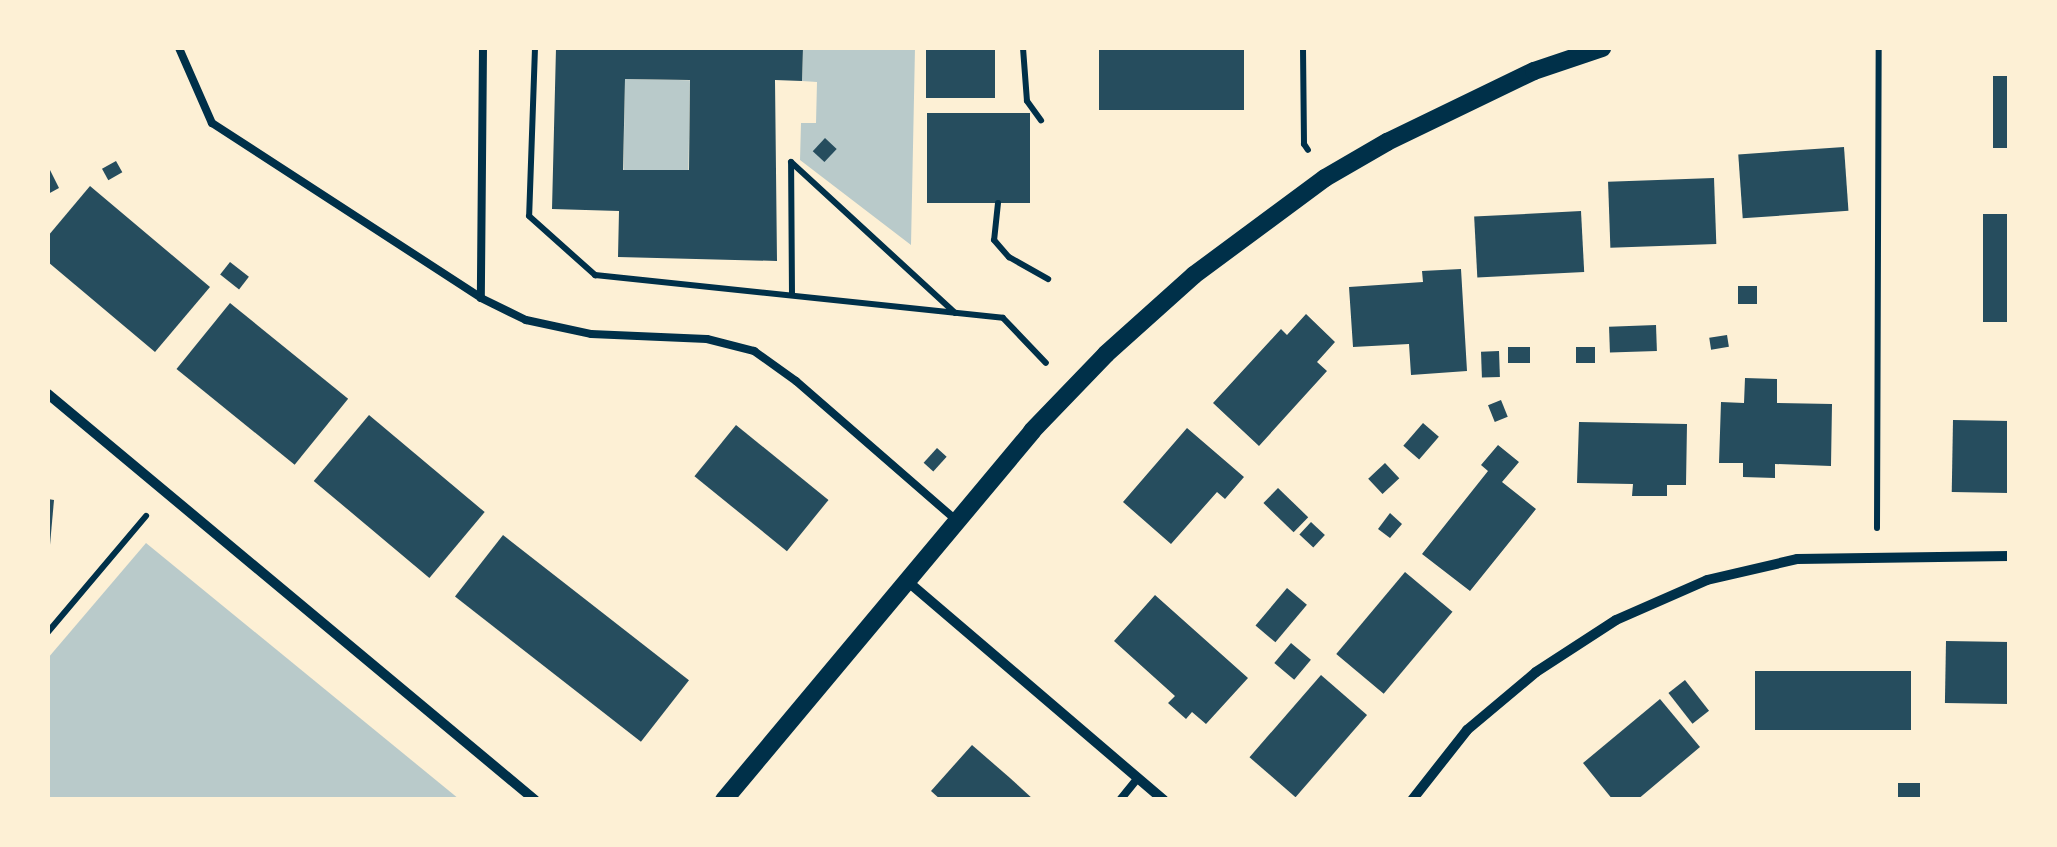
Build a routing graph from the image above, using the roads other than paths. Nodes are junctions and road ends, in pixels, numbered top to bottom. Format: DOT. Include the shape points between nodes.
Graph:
graph roads {
  1 [pos="180,48"];
  2 [pos="483,48"];
  3 [pos="1602,48"];
  4 [pos="481,298"];
  5 [pos="48,394"];
  6 [pos="956,520"];
  7 [pos="2010,556"];
  8 [pos="906,580"];
  9 [pos="1138,778"];
  10 [pos="535,800"];
  11 [pos="724,800"];
  12 [pos="1120,800"];
  13 [pos="1164,800"];
  14 [pos="1412,800"];
  1 -- 4 [label="lane" via="212,123"];
  2 -- 4 [label="lane"];
  3 -- 6 [label="street" via="1468,101 1324,178 1194,275 1106,354"];
  4 -- 6 [label="lane" via="526,320 591,334 707,339 754,351"];
  5 -- 10 [label="street"];
  6 -- 8 [label="street"];
  7 -- 14 [label="street" via="1797,559 1707,580 1616,620 1536,672 1468,730"];
  8 -- 9 [label="street"];
  8 -- 11 [label="street"];
  9 -- 12 [label="lane"];
  9 -- 13 [label="street"];
}
